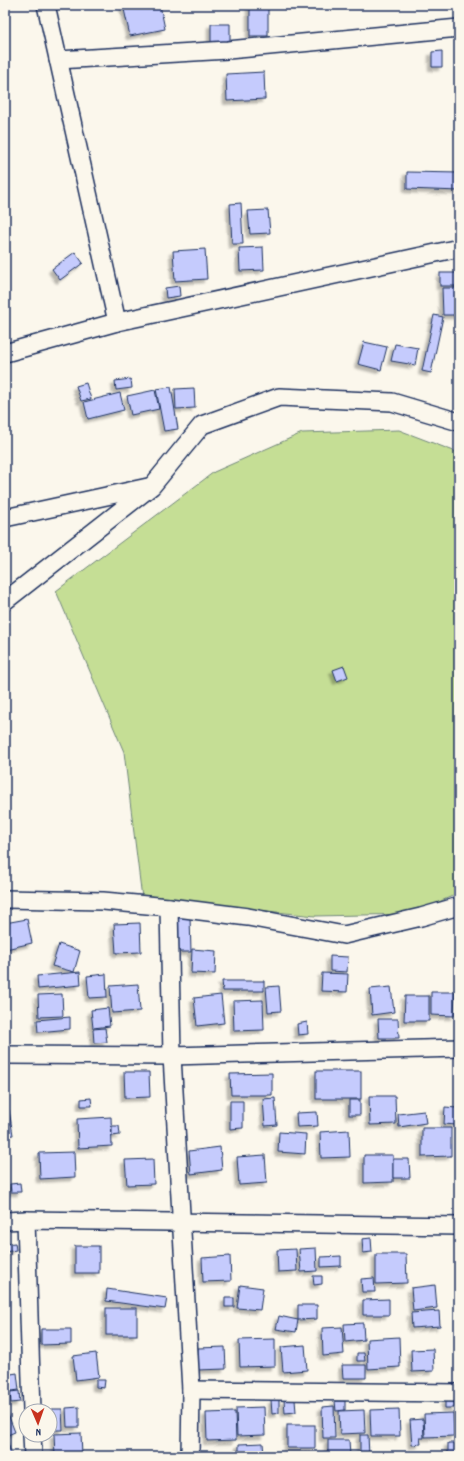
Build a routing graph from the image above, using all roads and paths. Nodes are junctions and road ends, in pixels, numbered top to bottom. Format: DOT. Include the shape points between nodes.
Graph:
graph roads {
  1 [pos="46,5"];
  2 [pos="459,28"];
  3 [pos="58,60"];
  4 [pos="459,248"];
  5 [pos="117,322"];
  6 [pos="5,353"];
  7 [pos="459,422"];
  8 [pos="152,486"];
  9 [pos="5,518"];
  10 [pos="5,601"];
  11 [pos="5,899"];
  12 [pos="459,906"];
  13 [pos="169,907"];
  14 [pos="459,1048"];
  15 [pos="5,1055"];
  16 [pos="172,1056"];
  17 [pos="26,1220"];
  18 [pos="5,1221"];
  19 [pos="182,1222"];
  20 [pos="459,1226"];
  21 [pos="191,1390"];
  22 [pos="459,1393"];
  23 [pos="32,1403"];
  24 [pos="32,1443"];
  25 [pos="33,1456"];
  26 [pos="190,1456"];
  1 -- 3 [label="street"];
  2 -- 3 [label="street" via="228,50"];
  3 -- 5 [label="street"];
  4 -- 5 [label="street"];
  5 -- 6 [label="street"];
  7 -- 8 [label="street" via="392,402 278,397 202,425"];
  8 -- 9 [label="street"];
  8 -- 10 [label="street"];
  11 -- 13 [label="street" via="103,901"];
  12 -- 13 [label="street" via="344,935 248,917"];
  13 -- 16 [label="street"];
  14 -- 16 [label="street"];
  15 -- 16 [label="street"];
  16 -- 19 [label="street"];
  17 -- 18 [label="street"];
  17 -- 19 [label="street"];
  17 -- 23 [label="street"];
  19 -- 20 [label="street"];
  19 -- 21 [label="street"];
  21 -- 22 [label="street"];
  21 -- 26 [label="street"];
  24 -- 25 [label="street"];
}
